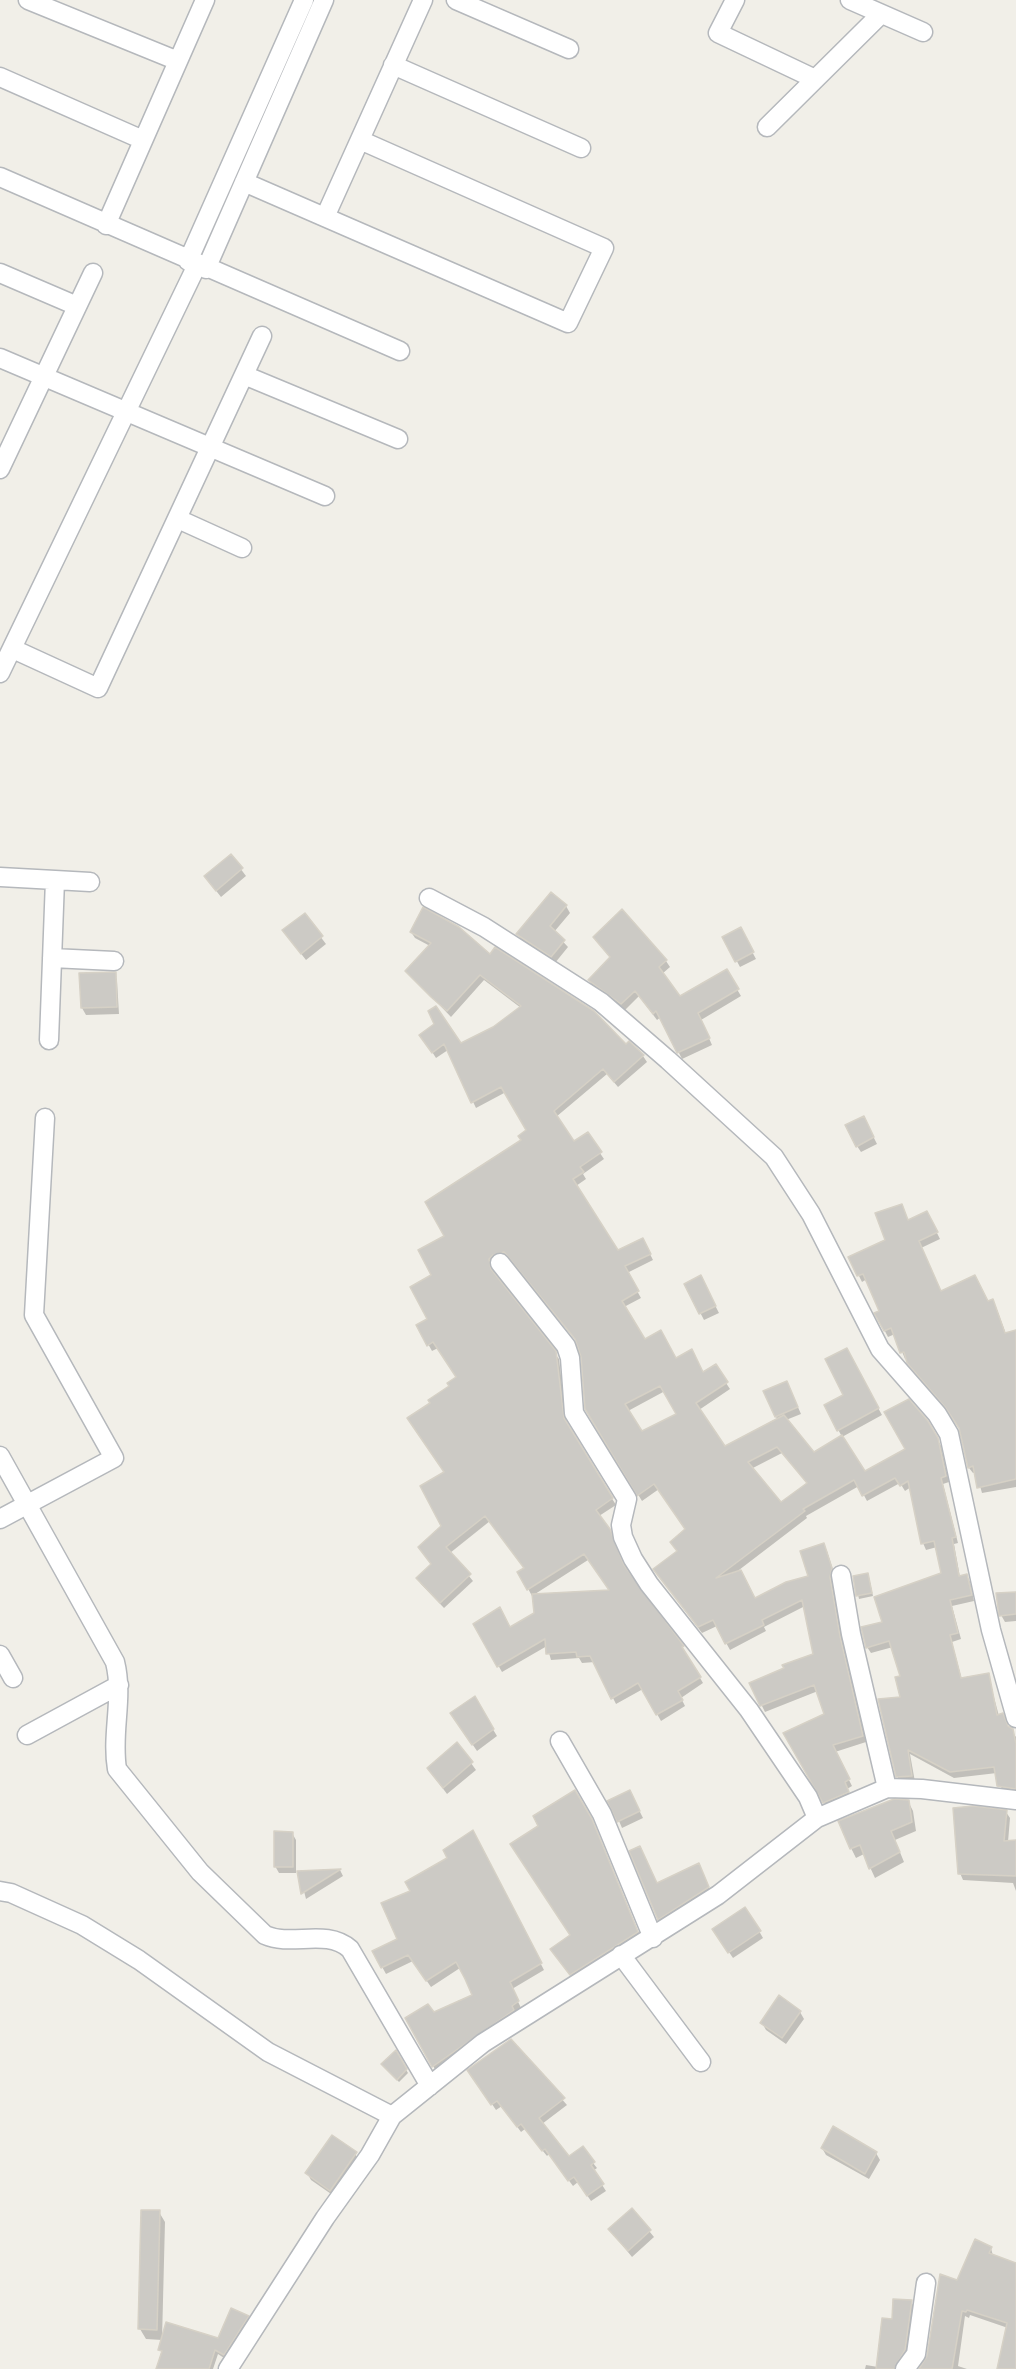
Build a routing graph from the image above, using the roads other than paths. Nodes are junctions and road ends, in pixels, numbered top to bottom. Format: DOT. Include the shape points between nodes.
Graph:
graph roads {
  1 [pos="28,0"];
  2 [pos="205,0"];
  3 [pos="304,0"];
  4 [pos="324,0"];
  5 [pos="423,0"];
  6 [pos="456,0"];
  7 [pos="735,0"];
  8 [pos="850,0"];
  9 [pos="881,14"];
  10 [pos="923,32"];
  11 [pos="569,49"];
  12 [pos="178,61"];
  13 [pos="393,65"];
  14 [pos="0,77"];
  15 [pos="815,79"];
  16 [pos="767,127"];
  17 [pos="143,140"];
  18 [pos="360,140"];
  19 [pos="581,148"];
  20 [pos="0,177"];
  21 [pos="244,182"];
  22 [pos="325,217"];
  23 [pos="106,225"];
  24 [pos="197,265"];
  25 [pos="0,273"];
  26 [pos="93,273"];
  27 [pos="77,306"];
  28 [pos="262,336"];
  29 [pos="400,351"];
  30 [pos="0,358"];
  31 [pos="244,375"];
  32 [pos="44,378"];
  33 [pos="127,413"];
  34 [pos="398,439"];
  35 [pos="6,443"];
  36 [pos="211,448"];
  37 [pos="0,469"];
  38 [pos="325,496"];
  39 [pos="178,519"];
  40 [pos="242,548"];
  41 [pos="13,649"];
  42 [pos="0,673"];
  43 [pos="0,877"];
  44 [pos="55,880"];
  45 [pos="90,882"];
  46 [pos="429,898"];
  47 [pos="52,958"];
  48 [pos="114,961"];
  49 [pos="49,1040"];
  50 [pos="45,1119"];
  51 [pos="500,1263"];
  52 [pos="0,1456"];
  53 [pos="27,1504"];
  54 [pos="0,1519"];
  55 [pos="841,1575"];
  56 [pos="0,1655"];
  57 [pos="13,1678"];
  58 [pos="119,1685"];
  59 [pos="1016,1718"];
  60 [pos="27,1735"];
  61 [pos="560,1741"];
  62 [pos="887,1788"];
  63 [pos="1016,1800"];
  64 [pos="817,1818"];
  65 [pos="0,1891"];
  66 [pos="653,1938"];
  67 [pos="621,1955"];
  68 [pos="701,2062"];
  69 [pos="430,2086"];
  70 [pos="392,2116"];
  71 [pos="926,2283"];
  72 [pos="228,2369"];
  73 [pos="905,2369"];
  1 -- 12 [label="street"];
  2 -- 12 [label="street"];
  3 -- 24 [label="street"];
  4 -- 21 [label="street"];
  5 -- 13 [label="street"];
  6 -- 11 [label="street"];
  7 -- 15 [label="street" via="718,33"];
  8 -- 9 [label="street"];
  9 -- 10 [label="street"];
  9 -- 15 [label="street"];
  12 -- 17 [label="street"];
  13 -- 18 [label="street"];
  13 -- 19 [label="street"];
  14 -- 17 [label="street"];
  15 -- 16 [label="street"];
  17 -- 23 [label="street"];
  18 -- 22 [label="street"];
  18 -- 22 [label="street" via="604,248 568,323"];
  20 -- 23 [label="street"];
  21 -- 22 [label="street"];
  21 -- 24 [label="street"];
  23 -- 24 [label="street"];
  24 -- 29 [label="street"];
  24 -- 33 [label="street"];
  25 -- 27 [label="street"];
  26 -- 27 [label="street"];
  27 -- 32 [label="street"];
  28 -- 31 [label="street"];
  30 -- 32 [label="street"];
  31 -- 34 [label="street"];
  31 -- 36 [label="street"];
  32 -- 33 [label="street"];
  32 -- 35 [label="street"];
  33 -- 36 [label="street"];
  33 -- 41 [label="street"];
  35 -- 37 [label="street"];
  36 -- 38 [label="street"];
  36 -- 39 [label="street"];
  39 -- 40 [label="street"];
  39 -- 41 [label="street" via="98,688"];
  41 -- 42 [label="street"];
  43 -- 44 [label="street"];
  44 -- 45 [label="street"];
  44 -- 47 [label="street"];
  46 -- 59 [label="street" via="484,927 601,1002 774,1157 811,1214 880,1349 937,1414 949,1434 991,1630"];
  47 -- 48 [label="street"];
  47 -- 49 [label="street"];
  50 -- 53 [label="street" via="34,1315 114,1458"];
  51 -- 64 [label="street" via="566,1346 574,1413 627,1499 621,1525 633,1559 749,1710 808,1797"];
  52 -- 53 [label="street"];
  53 -- 54 [label="street"];
  53 -- 58 [label="street" via="115,1662"];
  55 -- 62 [label="street"];
  56 -- 57 [label="street"];
  58 -- 60 [label="street"];
  58 -- 69 [label="street" via="115,1751 121,1775 200,1872 265,1935 276,1939 331,1939 350,1949"];
  61 -- 66 [label="street" via="602,1814"];
  62 -- 63 [label="street"];
  62 -- 64 [label="street"];
  64 -- 66 [label="street" via="718,1895"];
  65 -- 70 [label="street" via="82,1925 139,1960 268,2052"];
  66 -- 67 [label="street"];
  67 -- 68 [label="street"];
  67 -- 69 [label="street" via="483,2043"];
  69 -- 70 [label="street"];
  70 -- 72 [label="street"];
  71 -- 73 [label="street" via="916,2354"];
}
